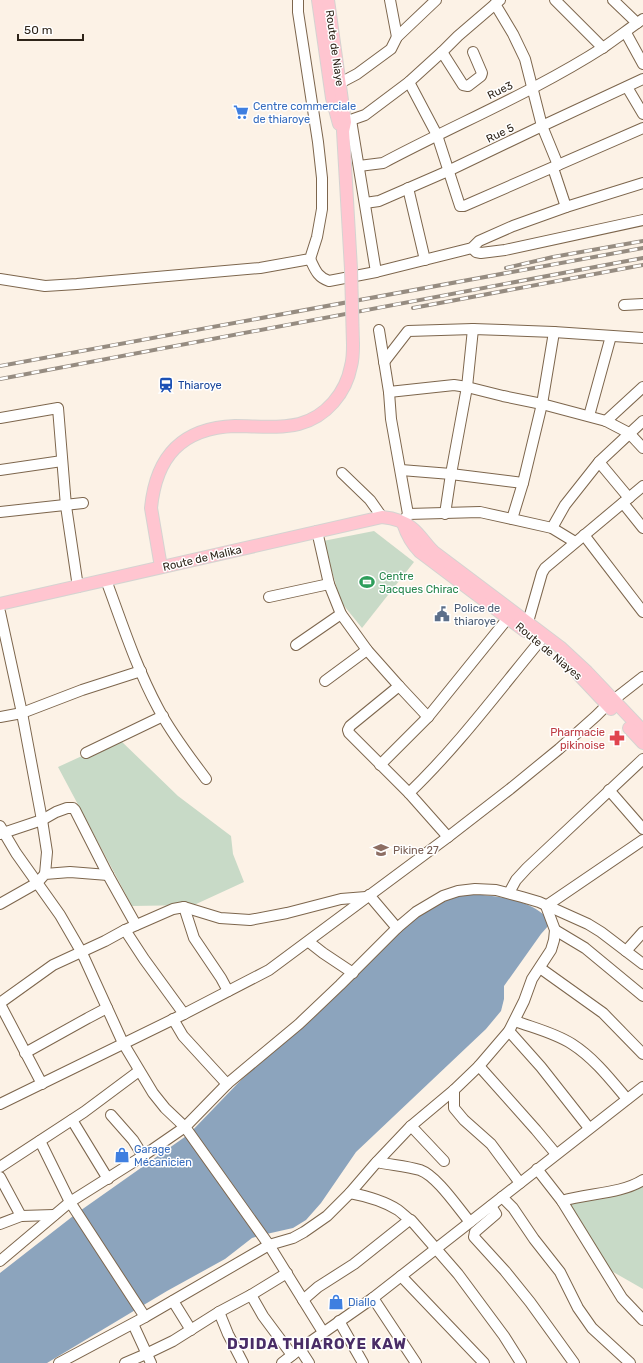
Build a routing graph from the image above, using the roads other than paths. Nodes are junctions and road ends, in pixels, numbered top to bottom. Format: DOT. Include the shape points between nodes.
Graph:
graph roads {
  1 [pos="298,0"];
  2 [pos="318,0"];
  3 [pos="328,0"];
  4 [pos="390,0"];
  5 [pos="436,0"];
  6 [pos="555,0"];
  7 [pos="613,0"];
  8 [pos="498,2"];
  9 [pos="640,21"];
  10 [pos="626,32"];
  11 [pos="397,37"];
  12 [pos="602,48"];
  13 [pos="442,52"];
  14 [pos="473,52"];
  15 [pos="643,64"];
  16 [pos="643,79"];
  17 [pos="340,82"];
  18 [pos="409,82"];
  19 [pos="627,87"];
  20 [pos="532,88"];
  21 [pos="643,114"];
  22 [pos="346,124"];
  23 [pos="542,126"];
  24 [pos="643,128"];
  25 [pos="437,135"];
  26 [pos="358,166"];
  27 [pos="556,166"];
  28 [pos="448,171"];
  29 [pos="643,183"];
  30 [pos="408,188"];
  31 [pos="365,203"];
  32 [pos="566,207"];
  33 [pos="643,220"];
  34 [pos="472,248"];
  35 [pos="310,259"];
  36 [pos="425,260"];
  37 [pos="376,272"];
  38 [pos="0,279"];
  39 [pos="643,304"];
  40 [pos="624,305"];
  41 [pos="473,329"];
  42 [pos="379,330"];
  43 [pos="554,332"];
  44 [pos="611,336"];
  45 [pos="643,338"];
  46 [pos="384,362"];
  47 [pos="468,387"];
  48 [pos="643,388"];
  49 [pos="389,392"];
  50 [pos="542,404"];
  51 [pos="589,416"];
  52 [pos="0,418"];
  53 [pos="606,421"];
  54 [pos="643,421"];
  55 [pos="629,433"];
  56 [pos="643,448"];
  57 [pos="62,461"];
  58 [pos="599,462"];
  59 [pos="0,470"];
  60 [pos="401,470"];
  61 [pos="342,473"];
  62 [pos="451,474"];
  63 [pos="523,483"];
  64 [pos="643,486"];
  65 [pos="626,500"];
  66 [pos="83,504"];
  67 [pos="66,506"];
  68 [pos="0,512"];
  69 [pos="446,514"];
  70 [pos="382,516"];
  71 [pos="406,519"];
  72 [pos="512,519"];
  73 [pos="552,528"];
  74 [pos="643,528"];
  75 [pos="317,531"];
  76 [pos="584,535"];
  77 [pos="575,542"];
  78 [pos="161,567"];
  79 [pos="106,580"];
  80 [pos="329,584"];
  81 [pos="78,587"];
  82 [pos="473,587"];
  83 [pos="269,597"];
  84 [pos="0,604"];
  85 [pos="0,612"];
  86 [pos="643,612"];
  87 [pos="341,614"];
  88 [pos="508,618"];
  89 [pos="528,622"];
  90 [pos="540,641"];
  91 [pos="296,645"];
  92 [pos="367,650"];
  93 [pos="141,671"];
  94 [pos="643,677"];
  95 [pos="325,681"];
  96 [pos="398,686"];
  97 [pos="610,702"];
  98 [pos="22,713"];
  99 [pos="162,716"];
  100 [pos="0,717"];
  101 [pos="428,717"];
  102 [pos="643,732"];
  103 [pos="643,743"];
  104 [pos="86,753"];
  105 [pos="643,759"];
  106 [pos="380,765"];
  107 [pos="206,779"];
  108 [pos="609,790"];
  109 [pos="409,794"];
  110 [pos="42,820"];
  111 [pos="643,829"];
  112 [pos="1,831"];
  113 [pos="448,837"];
  114 [pos="643,840"];
  115 [pos="45,874"];
  116 [pos="108,875"];
  117 [pos="37,883"];
  118 [pos="509,893"];
  119 [pos="368,896"];
  120 [pos="0,904"];
  121 [pos="546,906"];
  122 [pos="184,907"];
  123 [pos="136,925"];
  124 [pos="397,928"];
  125 [pos="125,930"];
  126 [pos="555,930"];
  127 [pos="643,932"];
  128 [pos="309,942"];
  129 [pos="626,952"];
  130 [pos="82,953"];
  131 [pos="643,964"];
  132 [pos="540,968"];
  133 [pos="353,973"];
  134 [pos="228,991"];
  135 [pos="643,996"];
  136 [pos="0,1004"];
  137 [pos="107,1008"];
  138 [pos="184,1014"];
  139 [pos="173,1019"];
  140 [pos="514,1021"];
  141 [pos="509,1031"];
  142 [pos="123,1043"];
  143 [pos="25,1053"];
  144 [pos="643,1054"];
  145 [pos="480,1066"];
  146 [pos="139,1071"];
  147 [pos="42,1084"];
  148 [pos="227,1084"];
  149 [pos="643,1087"];
  150 [pos="454,1090"];
  151 [pos="627,1099"];
  152 [pos="0,1104"];
  153 [pos="111,1115"];
  154 [pos="72,1120"];
  155 [pos="411,1126"];
  156 [pos="185,1127"];
  157 [pos="589,1128"];
  158 [pos="40,1140"];
  159 [pos="556,1154"];
  160 [pos="143,1156"];
  161 [pos="444,1161"];
  162 [pos="377,1162"];
  163 [pos="0,1167"];
  164 [pos="538,1169"];
  165 [pos="0,1177"];
  166 [pos="108,1179"];
  167 [pos="643,1180"];
  168 [pos="520,1183"];
  169 [pos="350,1193"];
  170 [pos="502,1196"];
  171 [pos="562,1201"];
  172 [pos="70,1202"];
  173 [pos="491,1206"];
  174 [pos="54,1215"];
  175 [pos="21,1216"];
  176 [pos="410,1220"];
  177 [pos="470,1222"];
  178 [pos="0,1224"];
  179 [pos="269,1245"];
  180 [pos="436,1248"];
  181 [pos="0,1260"];
  182 [pos="287,1273"];
  183 [pos="401,1276"];
  184 [pos="251,1295"];
  185 [pos="373,1298"];
  186 [pos="303,1300"];
  187 [pos="173,1301"];
  188 [pos="219,1312"];
  189 [pos="145,1317"];
  190 [pos="643,1320"];
  191 [pos="339,1321"];
  192 [pos="133,1324"];
  193 [pos="191,1330"];
  194 [pos="323,1332"];
  195 [pos="296,1352"];
  196 [pos="148,1359"];
  197 [pos="59,1363"];
  198 [pos="125,1363"];
  199 [pos="243,1363"];
  200 [pos="282,1363"];
  201 [pos="309,1363"];
  202 [pos="363,1363"];
  203 [pos="416,1363"];
  204 [pos="484,1363"];
  205 [pos="521,1363"];
  206 [pos="574,1363"];
  207 [pos="630,1363"];
  1 -- 35 [label="street" via="322,178 322,209"];
  2 -- 22 [label="main road, Route de Niaye" via="332,98 338,122"];
  3 -- 17 [label="main road, Route de Niaye"];
  4 -- 11 [label="street"];
  5 -- 11 [label="street"];
  6 -- 12 [label="street"];
  7 -- 9 [label="street"];
  8 -- 13 [label="street"];
  8 -- 20 [label="street" via="525,58"];
  9 -- 10 [label="street, Rue3"];
  10 -- 12 [label="street, Rue3"];
  10 -- 15 [label="street"];
  11 -- 17 [label="street" via="391,50 357,74"];
  12 -- 20 [label="street, Rue3"];
  13 -- 14 [label="street" via="463,85 468,86 482,73"];
  13 -- 18 [label="street"];
  16 -- 19 [label="street, Rue 5"];
  17 -- 22 [label="main road, Route de Niaye"];
  18 -- 22 [label="street" via="365,115"];
  18 -- 25 [label="street"];
  19 -- 21 [label="street"];
  19 -- 23 [label="street, Rue 5"];
  20 -- 23 [label="street"];
  20 -- 25 [label="street, Rue3"];
  22 -- 26 [label="street"];
  22 -- 78 [label="main road, bridge" via="353,344 352,364 344,387 328,407 310,420 284,426 234,426 207,430 194,435 173,450 159,471 151,508"];
  23 -- 27 [label="street"];
  23 -- 28 [label="street, Rue 5"];
  24 -- 27 [label="street"];
  25 -- 26 [label="street, Rue3" via="383,163"];
  25 -- 28 [label="street"];
  26 -- 31 [label="street"];
  27 -- 28 [label="street" via="464,206 460,206"];
  27 -- 32 [label="street"];
  28 -- 30 [label="street, Rue 5"];
  29 -- 32 [label="street"];
  30 -- 31 [label="street, Rue 5" via="379,201"];
  30 -- 36 [label="street"];
  31 -- 37 [label="street"];
  32 -- 34 [label="street" via="512,226 479,241"];
  33 -- 34 [label="street" via="505,250 481,253"];
  34 -- 36 [label="street"];
  35 -- 37 [label="street" via="322,279 329,281"];
  35 -- 38 [label="street" via="260,268 77,284 45,286"];
  36 -- 37 [label="street"];
  39 -- 40 [label="street"];
  41 -- 43 [label="street"];
  41 -- 46 [label="street" via="408,331"];
  41 -- 47 [label="street"];
  42 -- 46 [label="street"];
  43 -- 44 [label="street"];
  43 -- 50 [label="street"];
  44 -- 45 [label="street"];
  44 -- 51 [label="street"];
  46 -- 49 [label="street"];
  47 -- 49 [label="street" via="454,385"];
  47 -- 50 [label="street"];
  47 -- 62 [label="street"];
  48 -- 53 [label="street"];
  49 -- 60 [label="street" via="391,419"];
  50 -- 51 [label="street"];
  50 -- 63 [label="street"];
  51 -- 53 [label="street"];
  52 -- 57 [label="street" via="58,408"];
  53 -- 55 [label="street"];
  54 -- 55 [label="street"];
  55 -- 56 [label="street"];
  55 -- 58 [label="street"];
  57 -- 59 [label="street"];
  57 -- 67 [label="street"];
  58 -- 65 [label="street"];
  58 -- 73 [label="street" via="565,505"];
  60 -- 62 [label="street"];
  60 -- 71 [label="street"];
  61 -- 70 [label="street" via="370,500"];
  62 -- 63 [label="street"];
  62 -- 69 [label="street"];
  63 -- 72 [label="street"];
  64 -- 65 [label="street"];
  65 -- 74 [label="street"];
  65 -- 76 [label="street"];
  66 -- 67 [label="street"];
  67 -- 68 [label="street"];
  67 -- 81 [label="street"];
  69 -- 71 [label="street"];
  69 -- 72 [label="street" via="480,512"];
  70 -- 71 [label="main road"];
  70 -- 75 [label="main road, Route de Malika"];
  71 -- 82 [label="main road, Route de Niayes" via="427,546"];
  72 -- 73 [label="street"];
  73 -- 77 [label="street"];
  75 -- 78 [label="main road, Route de Malika"];
  75 -- 80 [label="street"];
  76 -- 77 [label="street"];
  76 -- 86 [label="street"];
  77 -- 89 [label="street" via="542,573"];
  78 -- 79 [label="main road, Route de Malika"];
  79 -- 81 [label="main road, Route de Malika"];
  79 -- 93 [label="street"];
  80 -- 83 [label="street"];
  80 -- 87 [label="street"];
  81 -- 84 [label="main road, Route de Malika"];
  82 -- 88 [label="main road, Route de Niayes"];
  82 -- 89 [label="main road, Route de Niayes"];
  85 -- 98 [label="street"];
  87 -- 91 [label="street"];
  87 -- 92 [label="street"];
  88 -- 90 [label="main road, Route de Niayes"];
  88 -- 101 [label="street"];
  89 -- 97 [label="main road, Route de Niayes" via="570,656"];
  90 -- 97 [label="main road, Route de Niayes"];
  90 -- 109 [label="street" via="451,750"];
  92 -- 95 [label="street"];
  92 -- 96 [label="street"];
  93 -- 98 [label="street"];
  93 -- 99 [label="street"];
  94 -- 97 [label="street"];
  96 -- 101 [label="street"];
  96 -- 106 [label="street" via="349,728 349,733"];
  97 -- 102 [label="main road, Route de Niayes"];
  97 -- 103 [label="main road, Route de Niayes"];
  97 -- 113 [label="street" via="559,749"];
  98 -- 100 [label="street"];
  98 -- 110 [label="street"];
  99 -- 104 [label="street"];
  99 -- 107 [label="street"];
  101 -- 106 [label="street"];
  105 -- 108 [label="street"];
  106 -- 109 [label="street"];
  108 -- 111 [label="street"];
  108 -- 118 [label="street" via="527,868"];
  109 -- 113 [label="street"];
  110 -- 112 [label="street"];
  110 -- 115 [label="street" via="47,852"];
  110 -- 116 [label="street" via="56,812 73,808"];
  112 -- 117 [label="street"];
  113 -- 119 [label="street"];
  114 -- 121 [label="street"];
  115 -- 116 [label="street" via="70,872"];
  115 -- 117 [label="street"];
  116 -- 123 [label="street"];
  117 -- 120 [label="street"];
  117 -- 130 [label="street" via="60,915"];
  118 -- 121 [label="street"];
  118 -- 124 [label="street" via="486,890 458,891 443,896 416,912"];
  119 -- 122 [label="street" via="341,899 287,914 250,920 220,918"];
  119 -- 124 [label="street"];
  119 -- 128 [label="street"];
  121 -- 126 [label="street"];
  121 -- 129 [label="street" via="588,924"];
  122 -- 123 [label="street"];
  122 -- 134 [label="street" via="194,938"];
  123 -- 125 [label="street"];
  124 -- 133 [label="street"];
  125 -- 130 [label="street"];
  125 -- 138 [label="street"];
  126 -- 132 [label="street" via="551,950"];
  126 -- 135 [label="street" via="585,948"];
  127 -- 129 [label="street"];
  128 -- 133 [label="street"];
  128 -- 134 [label="street" via="269,970"];
  129 -- 131 [label="street"];
  130 -- 136 [label="street" via="53,965"];
  130 -- 137 [label="street"];
  132 -- 140 [label="street"];
  132 -- 144 [label="street" via="603,1013"];
  133 -- 148 [label="street" via="299,1024"];
  134 -- 138 [label="street"];
  136 -- 143 [label="street"];
  137 -- 142 [label="street"];
  137 -- 143 [label="street"];
  138 -- 139 [label="street"];
  139 -- 142 [label="street"];
  139 -- 148 [label="street" via="184,1036"];
  140 -- 141 [label="street"];
  140 -- 151 [label="street" via="572,1044 595,1064"];
  141 -- 145 [label="street"];
  141 -- 157 [label="street"];
  142 -- 146 [label="street"];
  142 -- 147 [label="street"];
  143 -- 147 [label="street"];
  145 -- 150 [label="street"];
  145 -- 159 [label="street"];
  146 -- 154 [label="street"];
  146 -- 156 [label="street" via="158,1101"];
  147 -- 152 [label="street"];
  148 -- 156 [label="street"];
  149 -- 151 [label="street"];
  150 -- 155 [label="street"];
  150 -- 168 [label="street" via="454,1108 491,1144"];
  151 -- 157 [label="street"];
  153 -- 160 [label="street"];
  154 -- 158 [label="street"];
  154 -- 166 [label="street"];
  155 -- 161 [label="street"];
  155 -- 162 [label="street"];
  156 -- 160 [label="street"];
  156 -- 179 [label="street"];
  157 -- 159 [label="street"];
  158 -- 163 [label="street"];
  158 -- 172 [label="street"];
  159 -- 164 [label="street"];
  160 -- 166 [label="street"];
  162 -- 169 [label="street"];
  162 -- 177 [label="street" via="427,1173"];
  164 -- 168 [label="street"];
  164 -- 171 [label="street"];
  165 -- 175 [label="street"];
  166 -- 172 [label="street"];
  167 -- 171 [label="street" via="618,1190 581,1195"];
  168 -- 170 [label="street"];
  169 -- 176 [label="street" via="387,1205"];
  169 -- 179 [label="street" via="314,1226 293,1238"];
  170 -- 173 [label="street"];
  170 -- 207 [label="street" via="560,1272 578,1308 592,1328"];
  171 -- 190 [label="street" via="613,1286"];
  172 -- 174 [label="street"];
  172 -- 189 [label="street"];
  173 -- 177 [label="street"];
  173 -- 206 [label="street" via="496,1214 475,1232 474,1237 530,1302"];
  174 -- 175 [label="street"];
  174 -- 181 [label="street"];
  175 -- 178 [label="street"];
  176 -- 180 [label="street"];
  176 -- 186 [label="street"];
  177 -- 180 [label="street"];
  179 -- 182 [label="street"];
  179 -- 187 [label="street"];
  180 -- 183 [label="street"];
  180 -- 205 [label="street" via="504,1336"];
  182 -- 184 [label="street"];
  182 -- 186 [label="street"];
  183 -- 185 [label="street"];
  183 -- 204 [label="street"];
  184 -- 188 [label="street"];
  184 -- 195 [label="street" via="262,1316"];
  185 -- 191 [label="street"];
  185 -- 203 [label="street"];
  186 -- 194 [label="street"];
  187 -- 189 [label="street"];
  187 -- 193 [label="street"];
  188 -- 193 [label="street"];
  188 -- 199 [label="street"];
  189 -- 192 [label="street"];
  191 -- 194 [label="street"];
  191 -- 202 [label="street"];
  192 -- 196 [label="street"];
  192 -- 197 [label="street"];
  193 -- 196 [label="street"];
  194 -- 195 [label="street"];
  195 -- 200 [label="street"];
  195 -- 201 [label="street"];
  196 -- 198 [label="street"];
}
